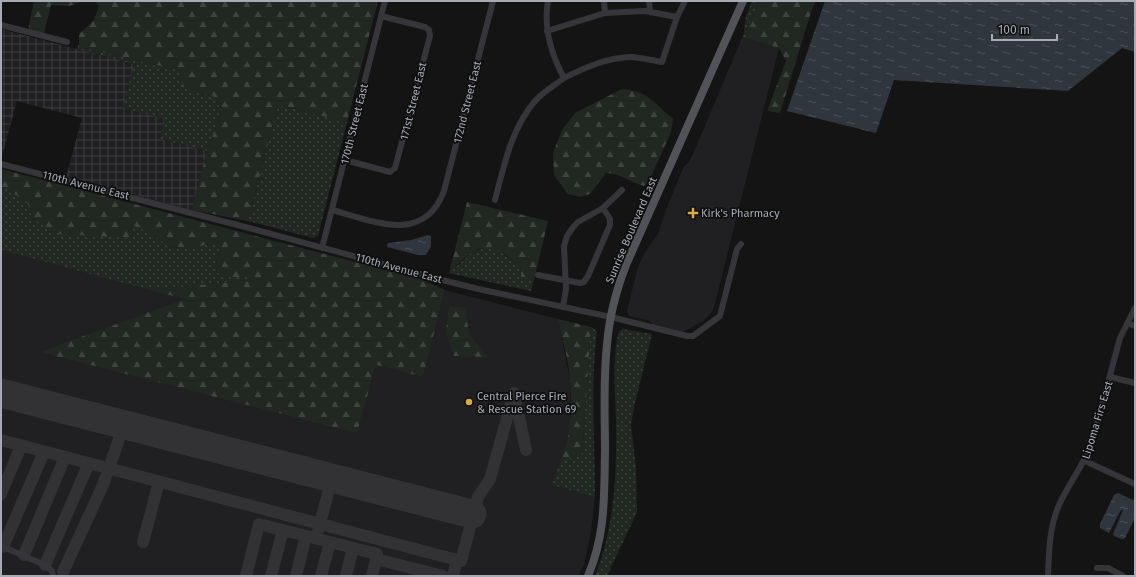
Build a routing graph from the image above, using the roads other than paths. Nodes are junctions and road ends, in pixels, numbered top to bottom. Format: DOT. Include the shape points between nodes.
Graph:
graph roads {
  1 [pos="385,1"];
  2 [pos="493,1"];
  3 [pos="548,1"];
  4 [pos="604,1"];
  5 [pos="649,1"];
  6 [pos="685,1"];
  7 [pos="743,1"];
  8 [pos="650,12"];
  9 [pos="605,13"];
  10 [pos="381,16"];
  11 [pos="677,17"];
  12 [pos="1,25"];
  13 [pos="547,31"];
  14 [pos="67,42"];
  15 [pos="564,78"];
  16 [pos="345,160"];
  17 [pos="1,164"];
  18 [pos="622,190"];
  19 [pos="494,200"];
  20 [pos="603,208"];
  21 [pos="332,210"];
  22 [pos="741,244"];
  23 [pos="322,248"];
  24 [pos="538,275"];
  25 [pos="566,281"];
  26 [pos="563,307"];
  27 [pos="1135,308"];
  28 [pos="611,317"];
  29 [pos="1127,323"];
  30 [pos="1135,326"];
  31 [pos="1110,377"];
  32 [pos="1135,383"];
  33 [pos="1085,461"];
  34 [pos="1135,484"];
  35 [pos="1,546"];
  36 [pos="1097,568"];
  37 [pos="53,576"];
  38 [pos="588,576"];
  39 [pos="1048,576"];
  40 [pos="1122,576"];
  1 -- 10 [label="street, 170th Street East"];
  2 -- 21 [label="street, 172nd Street East" via="439,203 426,216 397,226"];
  3 -- 13 [label="street"];
  4 -- 9 [label="street"];
  5 -- 8 [label="street"];
  6 -- 11 [label="street"];
  7 -- 28 [label="main road, Sunrise Boulevard East" via="626,265"];
  8 -- 9 [label="street"];
  8 -- 11 [label="street"];
  9 -- 13 [label="street"];
  10 -- 16 [label="street, 170th Street East"];
  10 -- 16 [label="street, 171st Street East" via="425,27 429,30 430,36 396,168 388,171"];
  11 -- 15 [label="street" via="662,62 624,57 580,70"];
  12 -- 14 [label="street"];
  13 -- 15 [label="street" via="552,53"];
  15 -- 19 [label="street" via="536,100 527,112 513,138"];
  16 -- 21 [label="street, 170th Street East"];
  17 -- 23 [label="street, 110th Avenue East"];
  18 -- 20 [label="street"];
  20 -- 25 [label="street" via="578,222 567,236 564,246"];
  20 -- 25 [label="street" via="610,219 610,225 588,276 580,283"];
  21 -- 23 [label="street, 170th Street East"];
  22 -- 28 [label="street, 110th Avenue East" via="720,316 693,336"];
  23 -- 26 [label="street, 110th Avenue East" via="476,289"];
  24 -- 25 [label="street"];
  25 -- 26 [label="street"];
  26 -- 28 [label="street, 110th Avenue East"];
  27 -- 29 [label="street, Lipoma Firs East"];
  28 -- 38 [label="main road, Sunrise Boulevard East" via="605,376 604,509 600,538"];
  29 -- 30 [label="street"];
  29 -- 31 [label="street, Lipoma Firs East" via="1120,338"];
  31 -- 32 [label="street"];
  31 -- 33 [label="street, Lipoma Firs East"];
  33 -- 34 [label="street"];
  33 -- 39 [label="street, Lipoma Firs East" via="1059,506 1054,520"];
  35 -- 37 [label="street" via="45,565 52,570"];
  36 -- 40 [label="street" via="1108,568"];
}
